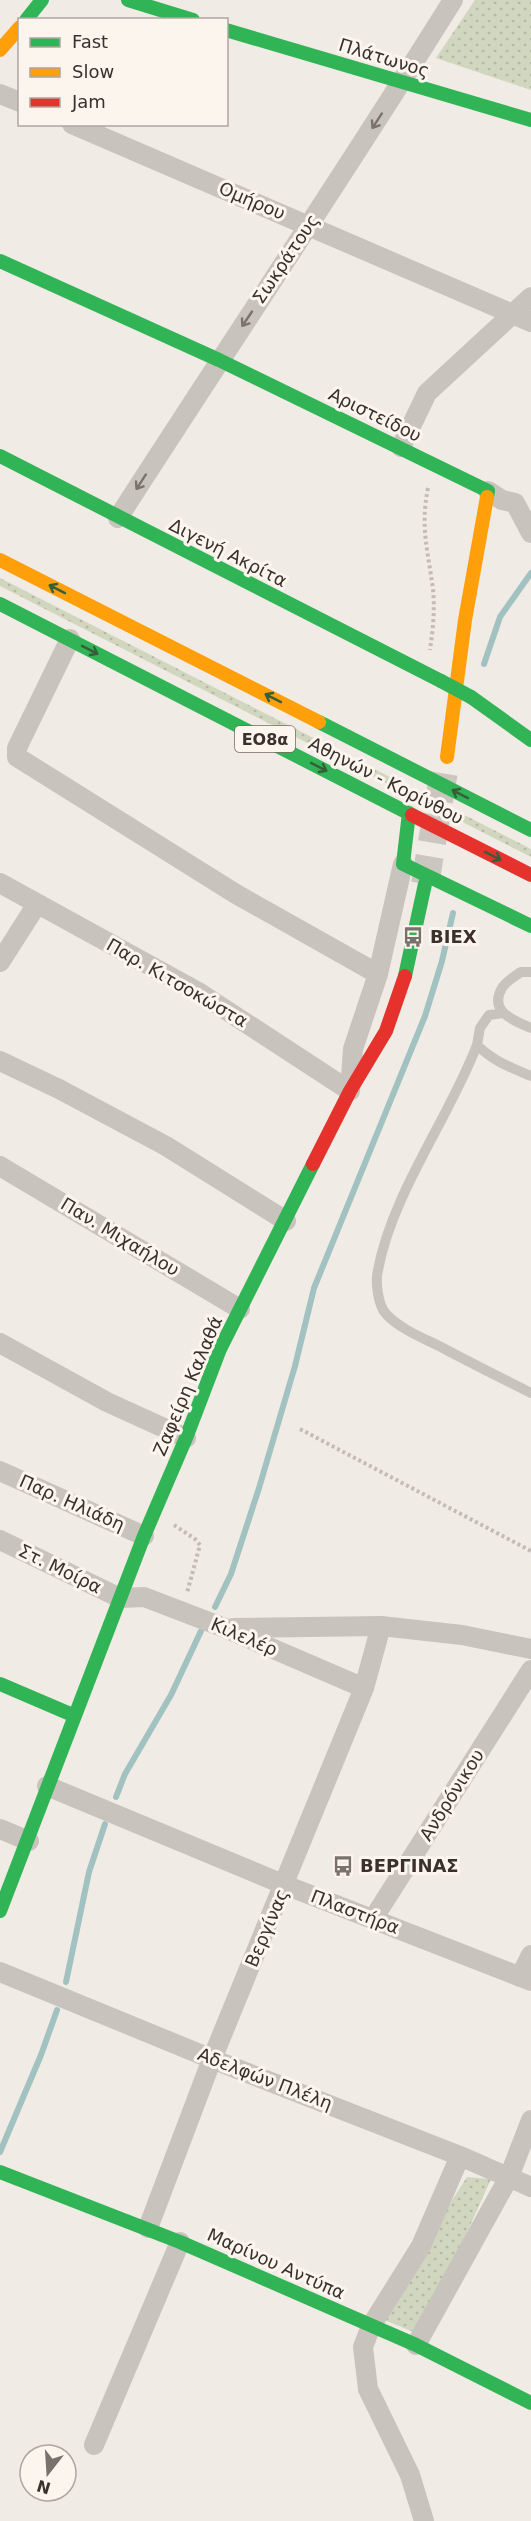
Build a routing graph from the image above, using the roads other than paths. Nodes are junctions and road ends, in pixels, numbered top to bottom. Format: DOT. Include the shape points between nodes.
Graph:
graph roads {
  1 [pos="42,0"];
  2 [pos="128,0"];
  3 [pos="453,0"];
  4 [pos="28,18"];
  5 [pos="186,18"];
  6 [pos="18,29"];
  7 [pos="228,31"];
  8 [pos="0,50"];
  9 [pos="402,82"];
  10 [pos="0,94"];
  11 [pos="18,101"];
  12 [pos="531,120"];
  13 [pos="77,126"];
  14 [pos="309,225"];
  15 [pos="0,261"];
  16 [pos="531,297"];
  17 [pos="512,315"];
  18 [pos="531,322"];
  19 [pos="219,360"];
  20 [pos="401,447"];
  21 [pos="0,456"];
  22 [pos="488,491"];
  23 [pos="118,518"];
  24 [pos="531,533"];
  25 [pos="0,560"];
  26 [pos="0,604"];
  27 [pos="70,639"];
  28 [pos="531,740"];
  29 [pos="447,757"];
  30 [pos="409,813"];
  31 [pos="531,830"];
  32 [pos="403,864"];
  33 [pos="531,875"];
  34 [pos="0,883"];
  35 [pos="425,884"];
  36 [pos="37,904"];
  37 [pos="531,926"];
  38 [pos="0,962"];
  39 [pos="531,972"];
  40 [pos="378,974"];
  41 [pos="503,1013"];
  42 [pos="531,1028"];
  43 [pos="477,1045"];
  44 [pos="0,1061"];
  45 [pos="531,1076"];
  46 [pos="350,1091"];
  47 [pos="0,1166"];
  48 [pos="286,1221"];
  49 [pos="240,1309"];
  50 [pos="0,1343"];
  51 [pos="531,1393"];
  52 [pos="186,1438"];
  53 [pos="0,1471"];
  54 [pos="144,1536"];
  55 [pos="0,1540"];
  56 [pos="120,1598"];
  57 [pos="381,1626"];
  58 [pos="225,1628"];
  59 [pos="531,1649"];
  60 [pos="531,1670"];
  61 [pos="0,1684"];
  62 [pos="364,1688"];
  63 [pos="75,1716"];
  64 [pos="47,1786"];
  65 [pos="0,1829"];
  66 [pos="29,1841"];
  67 [pos="285,1885"];
  68 [pos="0,1911"];
  69 [pos="373,1919"];
  70 [pos="531,1955"];
  71 [pos="0,1972"];
  72 [pos="526,1979"];
  73 [pos="212,2059"];
  74 [pos="531,2120"];
  75 [pos="460,2156"];
  76 [pos="0,2172"];
  77 [pos="509,2177"];
  78 [pos="531,2187"];
  79 [pos="148,2228"];
  80 [pos="180,2242"];
  81 [pos="372,2326"];
  82 [pos="416,2345"];
  83 [pos="531,2403"];
  84 [pos="94,2445"];
  85 [pos="424,2521"];
  1 -- 4 [label="main road"];
  2 -- 5 [label="main road"];
  3 -- 9 [label="street, Σωκράτους"];
  6 -- 8 [label="main road"];
  7 -- 9 [label="main road, Πλάτωνος"];
  9 -- 12 [label="main road, Πλάτωνος"];
  9 -- 14 [label="street, Σωκράτους, one-way"];
  10 -- 11 [label="street"];
  13 -- 14 [label="street, Ομήρου"];
  14 -- 17 [label="street, Ομήρου"];
  14 -- 19 [label="street, Σωκράτους, one-way"];
  15 -- 19 [label="main road, Αριστείδου"];
  16 -- 17 [label="street"];
  17 -- 18 [label="street, Ομήρου"];
  17 -- 20 [label="street" via="427,393"];
  19 -- 20 [label="main road, Αριστείδου"];
  19 -- 23 [label="street, Σωκράτους, one-way"];
  20 -- 22 [label="main road, Αριστείδου"];
  21 -- 23 [label="main road, Διγενή Ακρίτα"];
  22 -- 24 [label="street" via="515,503"];
  22 -- 29 [label="main road" via="465,620"];
  23 -- 28 [label="main road, Διγενή Ακρίτα, bridge" via="441,681"];
  31 -- 25 [label="main road, Αθηνών - Κορίνθου / ΕΟ8α, one-way"];
  26 -- 27 [label="main road, Αθηνών - Κορίνθου / ΕΟ8α"];
  27 -- 30 [label="main road, Αθηνών - Κορίνθου / ΕΟ8α, one-way"];
  27 -- 40 [label="street" via="16,748 17,757 236,894"];
  30 -- 32 [label="main road"];
  30 -- 33 [label="main road, Αθηνών - Κορίνθου / ΕΟ8α, one-way"];
  32 -- 37 [label="main road"];
  32 -- 40 [label="street"];
  34 -- 36 [label="street, Παρ. Κιτσοκώστα"];
  35 -- 46 [label="main road, Ζαφείρη Καλαθά" via="406,976 394,1013"];
  36 -- 38 [label="street"];
  36 -- 46 [label="street, Παρ. Κιτσοκώστα" via="200,993"];
  39 -- 41 [label="lane" via="521,972 502,988 499,1002"];
  40 -- 46 [label="street" via="353,1049"];
  41 -- 42 [label="lane"];
  41 -- 43 [label="lane" via="489,1015 480,1028"];
  43 -- 45 [label="lane" via="488,1056"];
  43 -- 51 [label="lane" via="389,1231 377,1272 380,1302 386,1314 413,1333"];
  44 -- 48 [label="street" via="166,1146"];
  46 -- 48 [label="main road, Ζαφείρη Καλαθά"];
  47 -- 49 [label="street, Παν. Μιχαήλου"];
  48 -- 49 [label="main road, Ζαφείρη Καλαθά"];
  49 -- 52 [label="main road, Ζαφείρη Καλαθά" via="220,1348"];
  50 -- 52 [label="street" via="108,1402"];
  52 -- 54 [label="main road, Ζαφείρη Καλαθά"];
  53 -- 54 [label="street, Παρ. Ηλιάδη"];
  54 -- 56 [label="main road, Ζαφείρη Καλαθά"];
  55 -- 56 [label="street, Στ. Μοίρα"];
  56 -- 58 [label="street, Κιλελέρ" via="144,1597"];
  56 -- 63 [label="main road, Ζαφείρη Καλαθά"];
  57 -- 58 [label="street"];
  57 -- 59 [label="street" via="462,1635"];
  57 -- 62 [label="street, Βεργίνας"];
  58 -- 62 [label="street, Κιλελέρ"];
  60 -- 69 [label="street, Ανδρόνικου"];
  61 -- 63 [label="main road"];
  62 -- 67 [label="street, Βεργίνας"];
  63 -- 64 [label="main road, Ζαφείρη Καλαθά"];
  64 -- 66 [label="main road, Ζαφείρη Καλαθά"];
  64 -- 67 [label="street, Πλαστήρα"];
  65 -- 66 [label="street"];
  66 -- 68 [label="main road, Ζαφείρη Καλαθά"];
  67 -- 69 [label="street, Πλαστήρα"];
  67 -- 73 [label="street, Βεργίνας"];
  69 -- 72 [label="street, Πλαστήρα"];
  70 -- 72 [label="street"];
  71 -- 73 [label="street, Αδελφών Πλέλη"];
  73 -- 75 [label="street, Αδελφών Πλέλη"];
  73 -- 79 [label="street, Βεργίνας"];
  74 -- 77 [label="street"];
  75 -- 77 [label="street, Αδελφών Πλέλη"];
  75 -- 81 [label="street" via="421,2246"];
  76 -- 79 [label="main road, Μαρίνου Αντύπα"];
  77 -- 78 [label="street, Αδελφών Πλέλη"];
  77 -- 82 [label="street"];
  79 -- 80 [label="main road, Μαρίνου Αντύπα"];
  80 -- 81 [label="main road, Μαρίνου Αντύπα"];
  80 -- 84 [label="street"];
  81 -- 82 [label="main road, Μαρίνου Αντύπα"];
  81 -- 85 [label="street" via="363,2347 368,2389 410,2475"];
  82 -- 83 [label="main road, Μαρίνου Αντύπα"];
}
